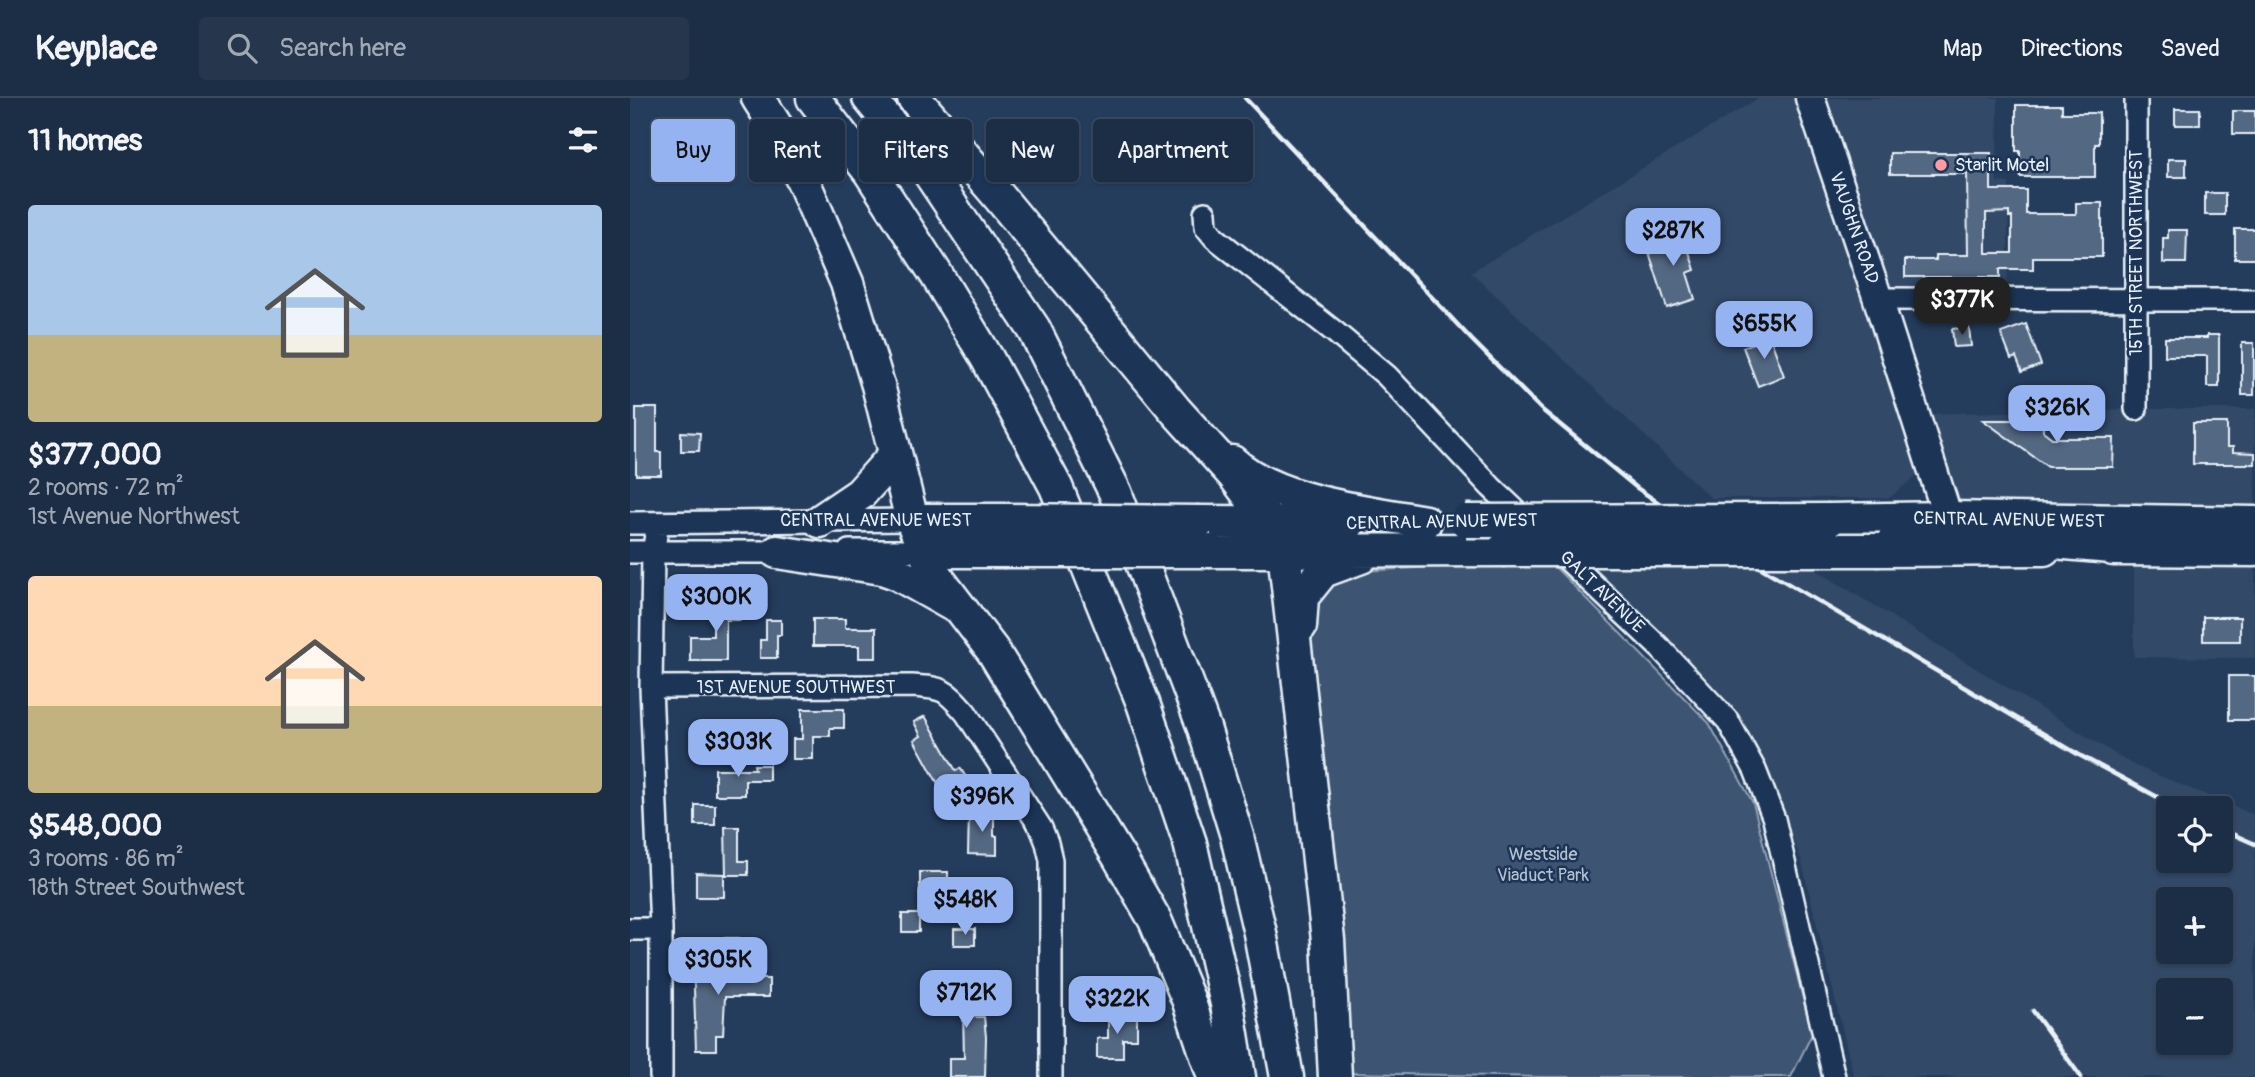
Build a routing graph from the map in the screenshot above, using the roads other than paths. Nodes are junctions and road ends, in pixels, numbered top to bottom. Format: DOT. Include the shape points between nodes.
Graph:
graph roads {
  1 [pos="758,98"];
  2 [pos="813,98"];
  3 [pos="869,98"];
  4 [pos="914,98"];
  5 [pos="1810,98"];
  6 [pos="2136,98"];
  7 [pos="1205,212"];
  8 [pos="1878,299"];
  9 [pos="2135,300"];
  10 [pos="2255,300"];
  11 [pos="2136,409"];
  12 [pos="1176,411"];
  13 [pos="895,455"];
  14 [pos="1948,518"];
  15 [pos="912,520"];
  16 [pos="820,521"];
  17 [pos="1269,522"];
  18 [pos="630,523"];
  19 [pos="658,523"];
  20 [pos="1425,523"];
  21 [pos="2255,523"];
  22 [pos="1205,536"];
  23 [pos="1876,543"];
  24 [pos="2134,549"];
  25 [pos="2255,550"];
  26 [pos="926,551"];
  27 [pos="1284,551"];
  28 [pos="1379,551"];
  29 [pos="630,552"];
  30 [pos="777,552"];
  31 [pos="653,553"];
  32 [pos="963,611"];
  33 [pos="1297,658"];
  34 [pos="651,687"];
  35 [pos="630,929"];
  36 [pos="661,929"];
  37 [pos="661,1077"];
  38 [pos="1051,1077"];
  39 [pos="1214,1077"];
  40 [pos="1239,1077"];
  41 [pos="1287,1077"];
  42 [pos="1335,1077"];
  43 [pos="1835,1077"];
  1 -- 13 [label="highway" via="804,183 847,284"];
  2 -- 40 [label="highway" via="870,172 936,274 1056,486 1143,703 1190,843"];
  3 -- 41 [label="highway" via="926,168 1034,330 1115,492 1203,728 1237,836"];
  4 -- 12 [label="highway"];
  5 -- 8 [label="main road, VAUGHN ROAD"];
  6 -- 9 [label="street, 15TH STREET NORTHWEST"];
  7 -- 43 [label="street, GALT AVENUE" via="1206,227 1215,238 1387,376 1728,721 1755,770 1774,819"];
  8 -- 9 [label="street"];
  8 -- 14 [label="main road, VAUGHN ROAD"];
  9 -- 10 [label="street"];
  9 -- 11 [label="street, 15TH STREET NORTHWEST"];
  12 -- 17 [label="highway"];
  12 -- 20 [label="highway" via="1238,467 1277,488 1311,500"];
  13 -- 15 [label="highway"];
  13 -- 16 [label="highway" via="860,494"];
  14 -- 20 [label="highway, CENTRAL AVENUE WEST, bridge"];
  14 -- 21 [label="highway, CENTRAL AVENUE WEST"];
  14 -- 23 [label="highway" via="1923,534"];
  14 -- 24 [label="highway" via="1958,529 1979,536"];
  15 -- 16 [label="street, CENTRAL AVENUE WEST"];
  15 -- 22 [label="highway, CENTRAL AVENUE WEST, bridge" via="1007,520"];
  15 -- 26 [label="highway"];
  16 -- 19 [label="street, CENTRAL AVENUE WEST"];
  17 -- 20 [label="highway, CENTRAL AVENUE WEST"];
  17 -- 22 [label="highway, CENTRAL AVENUE WEST"];
  17 -- 27 [label="highway"];
  18 -- 19 [label="street, CENTRAL AVENUE WEST"];
  19 -- 31 [label="street"];
  22 -- 26 [label="highway, CENTRAL AVENUE WEST, bridge" via="1003,551"];
  22 -- 27 [label="highway, CENTRAL AVENUE WEST"];
  23 -- 24 [label="highway, CENTRAL AVENUE WEST"];
  23 -- 28 [label="highway, CENTRAL AVENUE WEST, bridge" via="1751,550"];
  24 -- 25 [label="highway, CENTRAL AVENUE WEST"];
  26 -- 30 [label="street, CENTRAL AVENUE WEST"];
  26 -- 32 [label="highway" via="935,575"];
  27 -- 28 [label="highway, CENTRAL AVENUE WEST"];
  27 -- 33 [label="highway"];
  28 -- 33 [label="highway" via="1324,571 1303,597"];
  29 -- 31 [label="street, CENTRAL AVENUE WEST"];
  30 -- 31 [label="street, CENTRAL AVENUE WEST"];
  30 -- 32 [label="highway" via="882,568"];
  31 -- 34 [label="street"];
  32 -- 39 [label="highway" via="993,651 1155,920"];
  33 -- 42 [label="highway" via="1328,940"];
  34 -- 36 [label="street"];
  34 -- 38 [label="street, 1ST AVENUE SOUTHWEST" via="940,688 953,697 1047,842 1051,860"];
  35 -- 36 [label="street"];
  36 -- 37 [label="street"];
}
